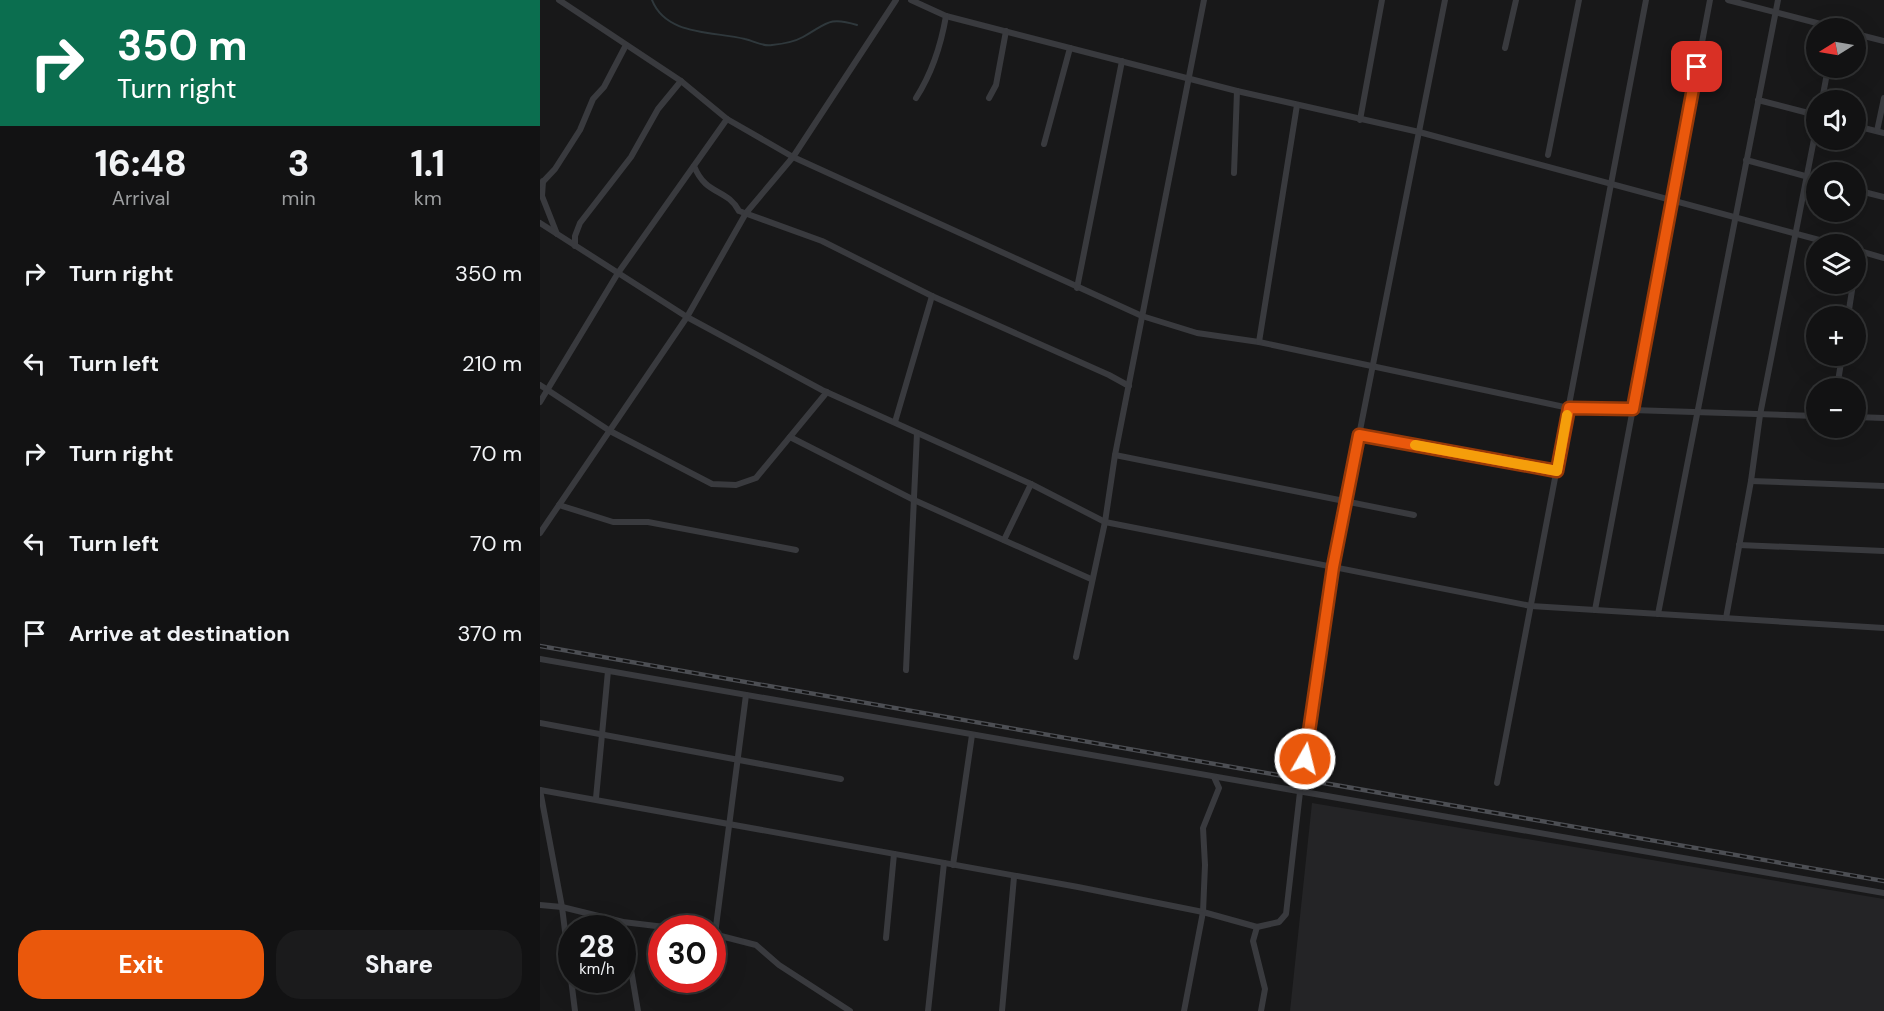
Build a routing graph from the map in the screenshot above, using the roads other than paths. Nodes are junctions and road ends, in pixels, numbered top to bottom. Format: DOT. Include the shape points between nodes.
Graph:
graph roads {
  1 [pos="559,0"];
  2 [pos="896,0"];
  3 [pos="911,0"];
  4 [pos="1204,0"];
  5 [pos="1382,0"];
  6 [pos="1445,0"];
  7 [pos="1516,0"];
  8 [pos="1579,0"];
  9 [pos="1646,0"];
  10 [pos="1710,0"];
  11 [pos="1728,0"];
  12 [pos="1778,0"];
  13 [pos="1775,11"];
  14 [pos="946,16"];
  15 [pos="1806,20"];
  16 [pos="1006,32"];
  17 [pos="1866,36"];
  18 [pos="1884,41"];
  19 [pos="626,45"];
  20 [pos="1070,48"];
  21 [pos="1505,48"];
  22 [pos="1122,61"];
  23 [pos="1189,78"];
  24 [pos="681,81"];
  25 [pos="1237,91"];
  26 [pos="916,98"];
  27 [pos="989,98"];
  28 [pos="1884,98"];
  29 [pos="1758,100"];
  30 [pos="1297,105"];
  31 [pos="1806,113"];
  32 [pos="727,119"];
  33 [pos="1360,120"];
  34 [pos="1866,128"];
  35 [pos="1876,131"];
  36 [pos="1419,132"];
  37 [pos="1884,133"];
  38 [pos="1044,144"];
  39 [pos="1548,156"];
  40 [pos="793,157"];
  41 [pos="1746,160"];
  42 [pos="694,166"];
  43 [pos="1234,173"];
  44 [pos="1806,176"];
  45 [pos="541,183"];
  46 [pos="1611,185"];
  47 [pos="1806,187"];
  48 [pos="1866,192"];
  49 [pos="1884,197"];
  50 [pos="1672,201"];
  51 [pos="746,213"];
  52 [pos="1735,218"];
  53 [pos="540,223"];
  54 [pos="1797,234"];
  55 [pos="558,235"];
  56 [pos="1806,236"];
  57 [pos="575,246"];
  58 [pos="1866,253"];
  59 [pos="1884,258"];
  60 [pos="618,273"];
  61 [pos="1077,288"];
  62 [pos="932,297"];
  63 [pos="1143,316"];
  64 [pos="687,317"];
  65 [pos="1259,342"];
  66 [pos="1372,368"];
  67 [pos="540,385"];
  68 [pos="1129,386"];
  69 [pos="548,389"];
  70 [pos="827,392"];
  71 [pos="540,402"];
  72 [pos="1569,408"];
  73 [pos="1633,409"];
  74 [pos="1698,411"];
  75 [pos="1760,415"];
  76 [pos="1806,416"];
  77 [pos="1866,417"];
  78 [pos="1884,418"];
  79 [pos="895,422"];
  80 [pos="610,431"];
  81 [pos="917,433"];
  82 [pos="1359,435"];
  83 [pos="790,437"];
  84 [pos="1115,455"];
  85 [pos="1557,471"];
  86 [pos="1751,481"];
  87 [pos="1031,484"];
  88 [pos="1884,486"];
  89 [pos="914,500"];
  90 [pos="1346,501"];
  91 [pos="559,505"];
  92 [pos="1414,515"];
  93 [pos="1105,522"];
  94 [pos="540,533"];
  95 [pos="1004,540"];
  96 [pos="1739,545"];
  97 [pos="796,550"];
  98 [pos="1884,551"];
  99 [pos="1333,567"];
  100 [pos="1091,579"];
  101 [pos="1531,606"];
  102 [pos="1595,610"];
  103 [pos="1658,614"];
  104 [pos="1726,618"];
  105 [pos="1884,628"];
  106 [pos="1076,657"];
  107 [pos="540,660"];
  108 [pos="906,670"];
  109 [pos="608,671"];
  110 [pos="746,695"];
  111 [pos="540,723"];
  112 [pos="602,734"];
  113 [pos="972,735"];
  114 [pos="738,759"];
  115 [pos="1305,759"];
  116 [pos="1214,777"];
  117 [pos="841,779"];
  118 [pos="1497,783"];
  119 [pos="540,790"];
  120 [pos="1300,792"];
  121 [pos="596,798"];
  122 [pos="731,825"];
  123 [pos="894,854"];
  124 [pos="944,863"];
  125 [pos="953,865"];
  126 [pos="1014,877"];
  127 [pos="1884,893"];
  128 [pos="540,905"];
  129 [pos="562,907"];
  130 [pos="1203,912"];
  131 [pos="594,915"];
  132 [pos="717,915"];
  133 [pos="1257,927"];
  134 [pos="726,937"];
  135 [pos="886,938"];
  136 [pos="635,993"];
  137 [pos="575,1011"];
  138 [pos="638,1011"];
  139 [pos="850,1011"];
  140 [pos="928,1011"];
  141 [pos="1002,1011"];
  142 [pos="1184,1011"];
  143 [pos="1261,1011"];
  1 -- 19 [label="street"];
  2 -- 40 [label="street"];
  3 -- 14 [label="street"];
  4 -- 23 [label="street"];
  5 -- 33 [label="street"];
  6 -- 36 [label="street"];
  7 -- 21 [label="street"];
  8 -- 39 [label="street"];
  9 -- 46 [label="street"];
  10 -- 50 [label="street"];
  11 -- 13 [label="street"];
  12 -- 13 [label="street"];
  13 -- 15 [label="street"];
  13 -- 29 [label="street"];
  14 -- 16 [label="street"];
  14 -- 26 [label="street" via="941,44"];
  16 -- 20 [label="street"];
  16 -- 27 [label="street" via="996,85"];
  17 -- 18 [label="street"];
  19 -- 24 [label="street"];
  19 -- 45 [label="street" via="593,99 580,130"];
  20 -- 22 [label="street"];
  20 -- 38 [label="street"];
  22 -- 23 [label="street"];
  22 -- 61 [label="street"];
  23 -- 25 [label="street"];
  23 -- 63 [label="street"];
  24 -- 32 [label="street"];
  24 -- 57 [label="street" via="658,109 631,157 580,223"];
  25 -- 30 [label="street"];
  25 -- 43 [label="street"];
  28 -- 35 [label="street"];
  29 -- 31 [label="street"];
  29 -- 41 [label="street"];
  30 -- 33 [label="street"];
  30 -- 65 [label="street"];
  32 -- 40 [label="street"];
  32 -- 42 [label="street"];
  33 -- 36 [label="street"];
  34 -- 35 [label="street"];
  35 -- 37 [label="street"];
  36 -- 46 [label="street"];
  36 -- 66 [label="street"];
  40 -- 51 [label="street"];
  40 -- 61 [label="street"];
  41 -- 44 [label="street"];
  41 -- 52 [label="street"];
  42 -- 51 [label="street" via="705,186"];
  42 -- 60 [label="street"];
  45 -- 55 [label="street" via="542,196"];
  46 -- 50 [label="street"];
  46 -- 72 [label="street"];
  47 -- 54 [label="street"];
  48 -- 49 [label="street"];
  50 -- 52 [label="street"];
  50 -- 73 [label="street"];
  51 -- 62 [label="street" via="822,241"];
  51 -- 64 [label="street"];
  52 -- 54 [label="street"];
  52 -- 74 [label="street"];
  53 -- 55 [label="street"];
  54 -- 56 [label="street"];
  54 -- 75 [label="street"];
  55 -- 57 [label="street"];
  57 -- 60 [label="street"];
  58 -- 59 [label="street"];
  60 -- 64 [label="street"];
  60 -- 69 [label="street"];
  61 -- 63 [label="street"];
  62 -- 68 [label="street"];
  62 -- 79 [label="street"];
  63 -- 65 [label="street" via="1197,333"];
  63 -- 68 [label="street"];
  64 -- 70 [label="street"];
  64 -- 80 [label="street"];
  65 -- 66 [label="street"];
  66 -- 72 [label="street"];
  66 -- 82 [label="street"];
  67 -- 69 [label="street"];
  68 -- 84 [label="street"];
  69 -- 71 [label="street"];
  69 -- 80 [label="street"];
  70 -- 79 [label="street"];
  70 -- 83 [label="street"];
  72 -- 73 [label="street"];
  72 -- 85 [label="street"];
  73 -- 74 [label="street"];
  73 -- 102 [label="street"];
  74 -- 75 [label="street"];
  74 -- 103 [label="street"];
  75 -- 76 [label="street"];
  75 -- 86 [label="street"];
  77 -- 78 [label="street"];
  79 -- 81 [label="street"];
  80 -- 83 [label="street" via="712,484 736,485 756,478"];
  80 -- 91 [label="street"];
  81 -- 87 [label="street"];
  81 -- 89 [label="street"];
  82 -- 85 [label="street"];
  82 -- 90 [label="street"];
  83 -- 89 [label="street"];
  84 -- 90 [label="street"];
  84 -- 93 [label="street"];
  85 -- 101 [label="street"];
  86 -- 88 [label="street"];
  86 -- 96 [label="street"];
  87 -- 93 [label="street"];
  87 -- 95 [label="street"];
  89 -- 95 [label="street"];
  89 -- 108 [label="street"];
  90 -- 92 [label="street"];
  90 -- 99 [label="street"];
  91 -- 94 [label="street"];
  91 -- 97 [label="street" via="613,522 648,522"];
  93 -- 99 [label="street"];
  93 -- 100 [label="street"];
  95 -- 100 [label="street"];
  96 -- 98 [label="street"];
  96 -- 104 [label="street"];
  99 -- 101 [label="street"];
  99 -- 115 [label="street"];
  100 -- 106 [label="street"];
  101 -- 102 [label="street"];
  101 -- 118 [label="street"];
  102 -- 103 [label="street"];
  103 -- 104 [label="street"];
  104 -- 105 [label="street"];
  107 -- 109 [label="street"];
  109 -- 110 [label="street"];
  109 -- 112 [label="street"];
  110 -- 113 [label="street"];
  110 -- 114 [label="street"];
  111 -- 112 [label="street"];
  112 -- 114 [label="street"];
  112 -- 121 [label="street"];
  113 -- 116 [label="street"];
  113 -- 125 [label="street"];
  114 -- 117 [label="street"];
  114 -- 122 [label="street"];
  116 -- 120 [label="street"];
  116 -- 130 [label="street" via="1219,788 1203,828"];
  119 -- 121 [label="street"];
  119 -- 129 [label="street"];
  120 -- 127 [label="street"];
  120 -- 133 [label="street" via="1286,914 1279,922"];
  121 -- 122 [label="street"];
  122 -- 123 [label="street"];
  122 -- 132 [label="street"];
  123 -- 124 [label="street"];
  123 -- 135 [label="street"];
  124 -- 125 [label="street"];
  124 -- 140 [label="street"];
  125 -- 126 [label="street"];
  126 -- 130 [label="street"];
  126 -- 141 [label="street"];
  128 -- 129 [label="street"];
  129 -- 131 [label="street"];
  129 -- 137 [label="street"];
  130 -- 133 [label="street"];
  130 -- 142 [label="street"];
  133 -- 143 [label="street" via="1253,941 1265,988"];
  134 -- 139 [label="street" via="756,945 779,965"];
  136 -- 138 [label="street"];
}
